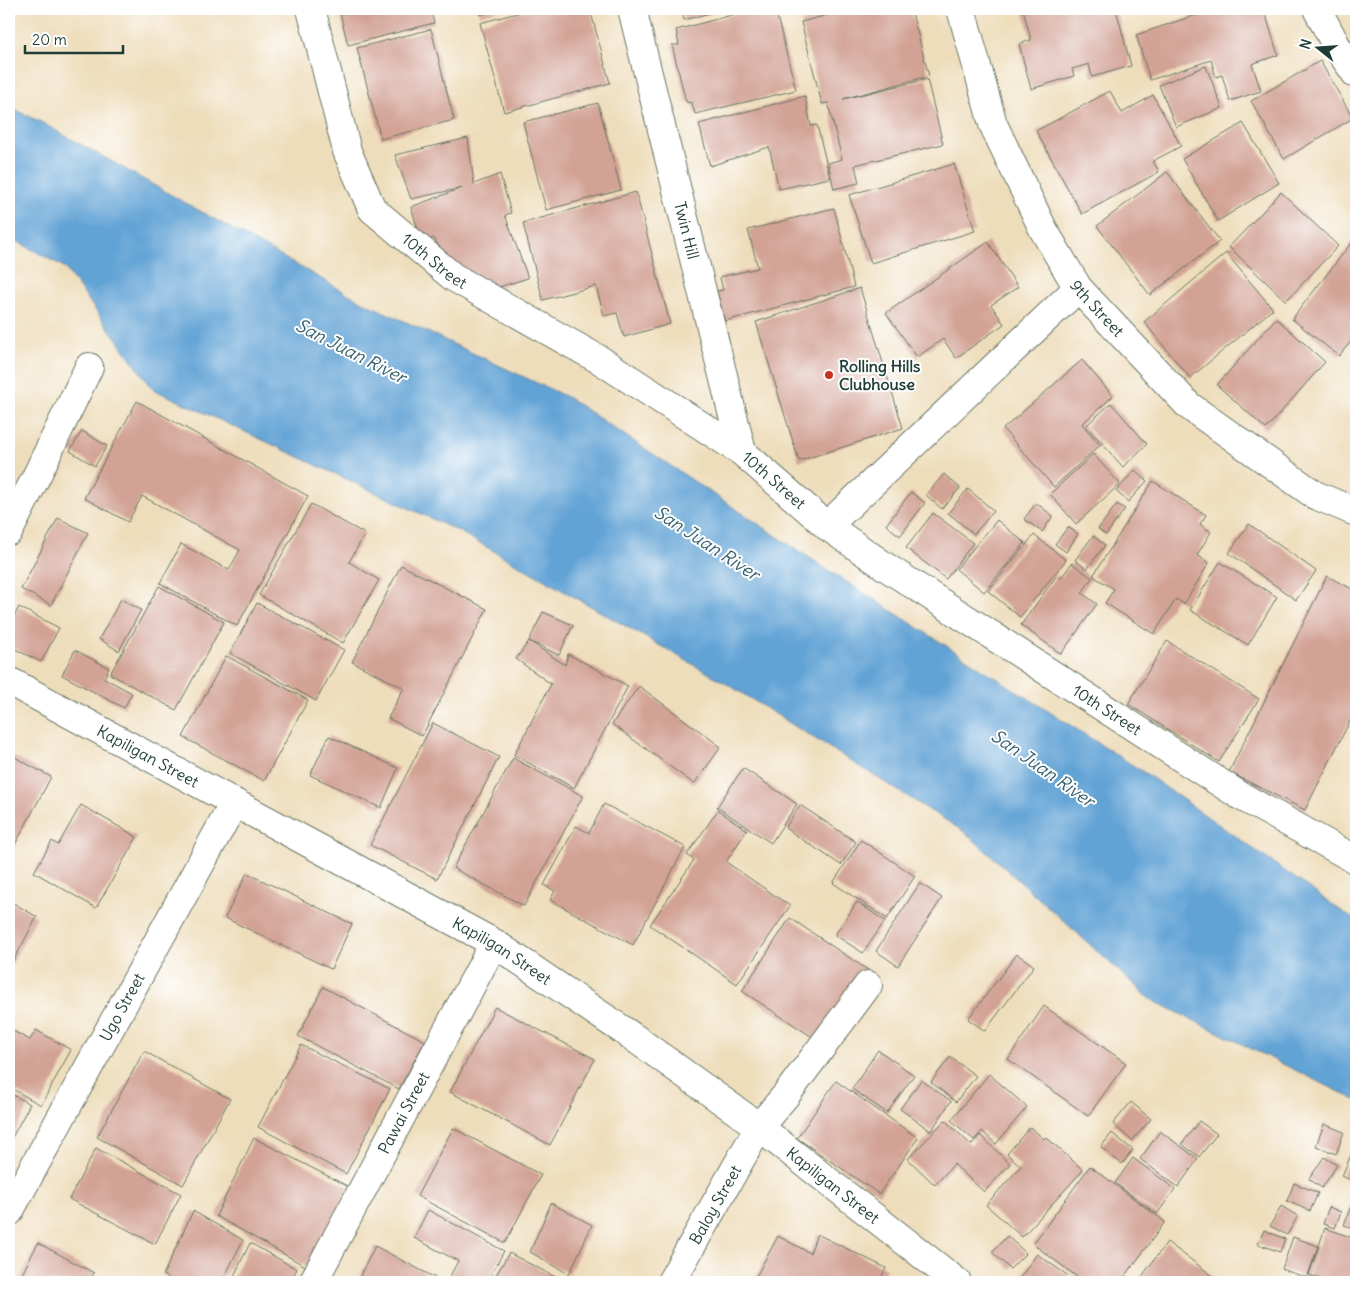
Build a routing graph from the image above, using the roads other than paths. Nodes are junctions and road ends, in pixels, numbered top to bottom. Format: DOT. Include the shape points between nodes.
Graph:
graph roads {
  1 [pos="311,9"];
  2 [pos="632,9"];
  3 [pos="961,9"];
  4 [pos="1317,9"];
  5 [pos="1356,74"];
  6 [pos="1078,288"];
  7 [pos="89,367"];
  8 [pos="742,452"];
  9 [pos="1356,512"];
  10 [pos="827,526"];
  11 [pos="9,530"];
  12 [pos="9,682"];
  13 [pos="234,803"];
  14 [pos="1356,860"];
  15 [pos="494,943"];
  16 [pos="868,985"];
  17 [pos="759,1127"];
  18 [pos="9,1212"];
  19 [pos="313,1282"];
  20 [pos="671,1282"];
  21 [pos="957,1282"];
  1 -- 8 [label="street, 10th Street" via="347,152 372,209 453,277 600,360"];
  2 -- 8 [label="street, Twin Hill"];
  3 -- 6 [label="street, 9th Street" via="993,124 1043,229"];
  4 -- 5 [label="street"];
  6 -- 9 [label="street, 9th Street" via="1189,406 1315,495"];
  6 -- 10 [label="street"];
  7 -- 11 [label="street"];
  8 -- 10 [label="street, 10th Street"];
  10 -- 14 [label="street, 10th Street" via="1239,795"];
  12 -- 13 [label="street, Kapiligan Street"];
  13 -- 15 [label="street, Kapiligan Street"];
  13 -- 18 [label="street, Ugo Street"];
  15 -- 17 [label="street, Kapiligan Street"];
  15 -- 19 [label="street, Pawai Street"];
  16 -- 17 [label="street, Baloy Street"];
  17 -- 20 [label="street, Baloy Street"];
  17 -- 21 [label="street, Kapiligan Street"];
}
